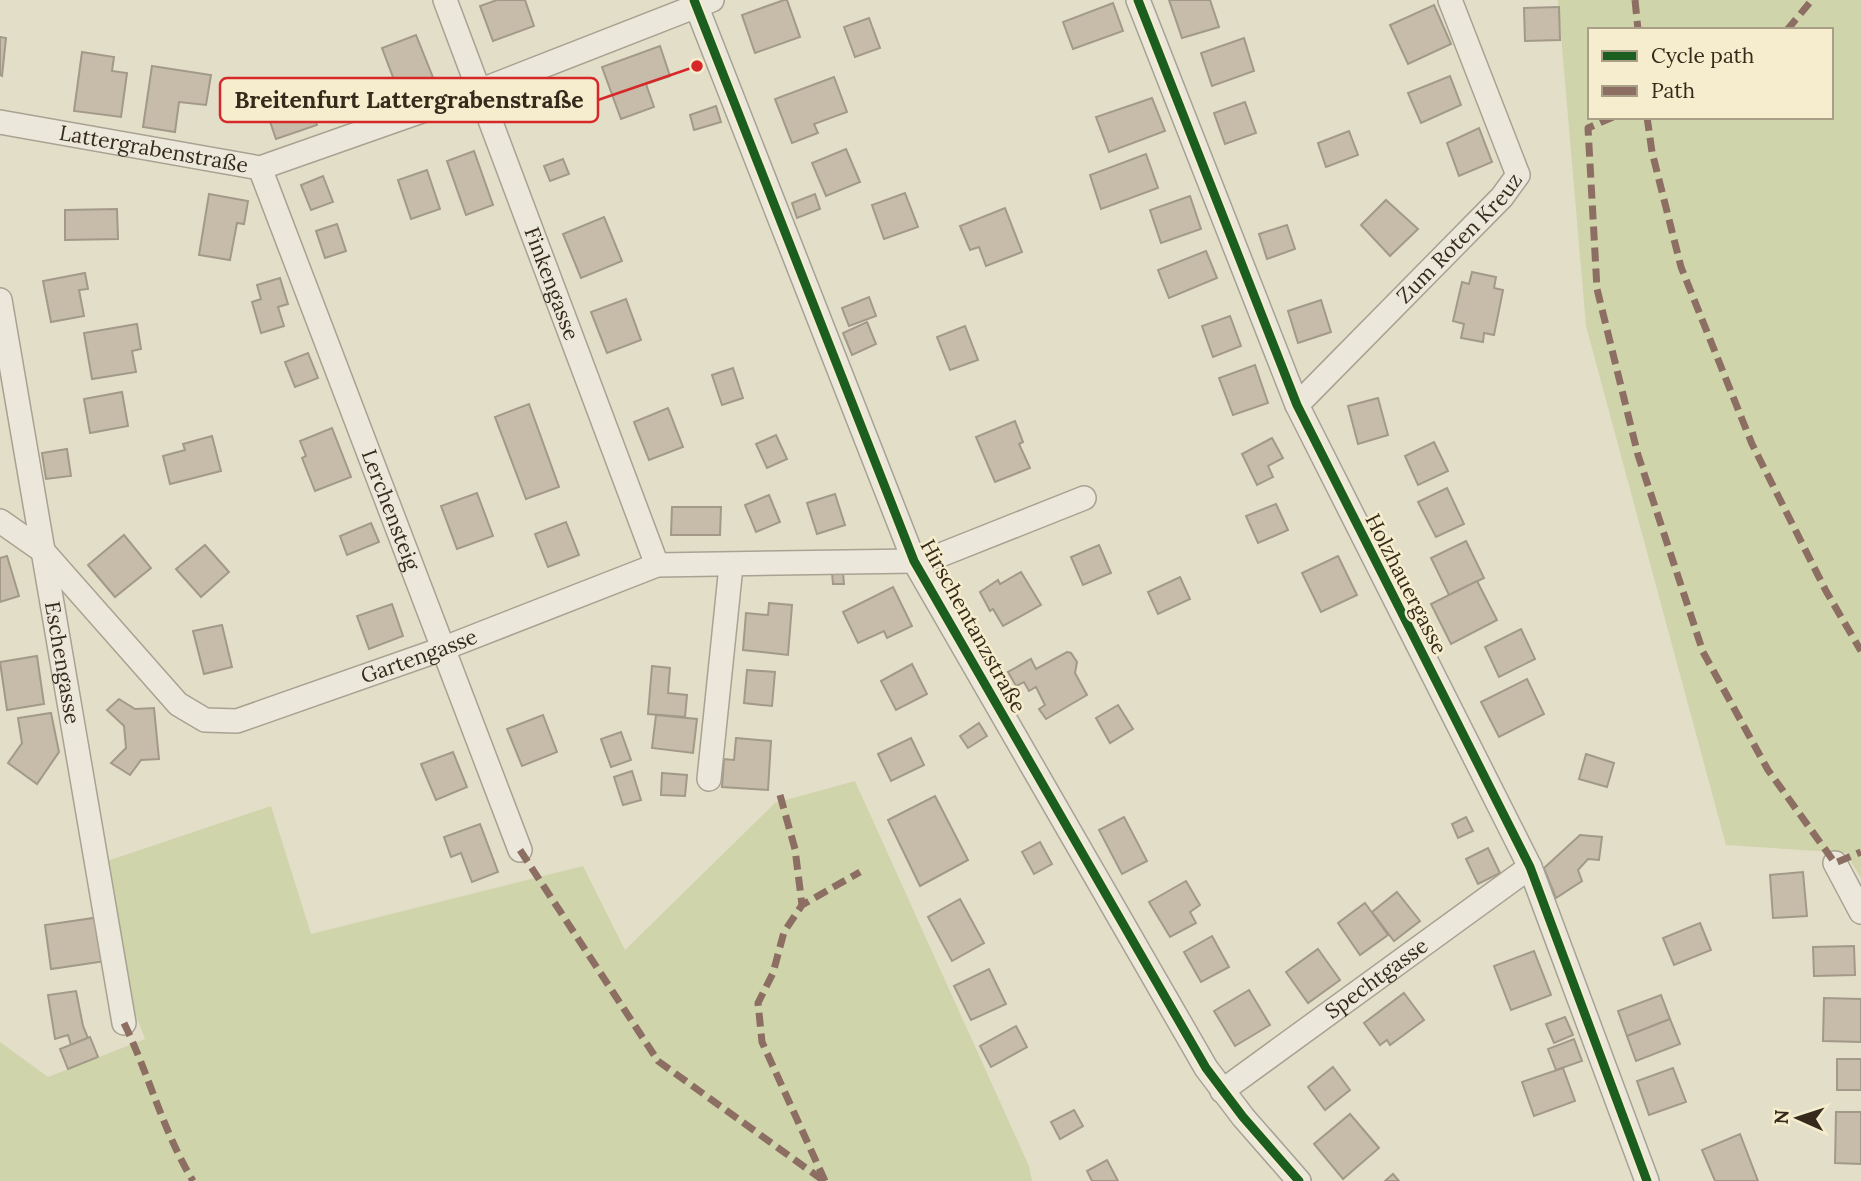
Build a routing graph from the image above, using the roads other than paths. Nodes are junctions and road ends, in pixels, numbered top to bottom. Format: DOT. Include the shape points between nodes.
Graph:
graph roads {
  1 [pos="445,0"];
  2 [pos="1138,0"];
  3 [pos="1450,0"];
  4 [pos="701,2"];
  5 [pos="479,91"];
  6 [pos="0,122"];
  7 [pos="260,168"];
  8 [pos="0,300"];
  9 [pos="1297,405"];
  10 [pos="1084,498"];
  11 [pos="0,521"];
  12 [pos="43,551"];
  13 [pos="914,561"];
  14 [pos="657,565"];
  15 [pos="731,566"];
  16 [pos="442,649"];
  17 [pos="709,779"];
  18 [pos="520,850"];
  19 [pos="1835,863"];
  20 [pos="1530,867"];
  21 [pos="1861,912"];
  22 [pos="124,1023"];
  23 [pos="1222,1091"];
  24 [pos="1298,1181"];
  25 [pos="1647,1181"];
  1 -- 5 [label="street, Finkengasse"];
  2 -- 9 [label="street, Holzhauergasse"];
  3 -- 9 [label="street, Zum Roten Kreuz" via="1518,175 1502,197"];
  4 -- 5 [label="street, Lattergrabenstraße"];
  4 -- 13 [label="street, Hirschentanzstraße"];
  5 -- 7 [label="street, Lattergrabenstraße"];
  5 -- 14 [label="street, Finkengasse"];
  6 -- 7 [label="street, Lattergrabenstraße"];
  7 -- 16 [label="street, Lerchensteig"];
  8 -- 12 [label="street, Eschengasse"];
  9 -- 20 [label="street, Holzhauergasse"];
  10 -- 13 [label="street" via="938,556"];
  11 -- 12 [label="street, Gartengasse"];
  12 -- 16 [label="street, Gartengasse" via="178,704 205,720 237,721"];
  12 -- 22 [label="street, Eschengasse"];
  13 -- 15 [label="street, Gartengasse"];
  13 -- 23 [label="street, Hirschentanzstraße"];
  14 -- 15 [label="street, Gartengasse"];
  14 -- 16 [label="street, Gartengasse"];
  15 -- 17 [label="street"];
  16 -- 18 [label="street, Lerchensteig"];
  19 -- 21 [label="street"];
  20 -- 23 [label="street, Spechtgasse"];
  20 -- 25 [label="street, Holzhauergasse"];
  23 -- 24 [label="street, Hirschentanzstraße"];
}
